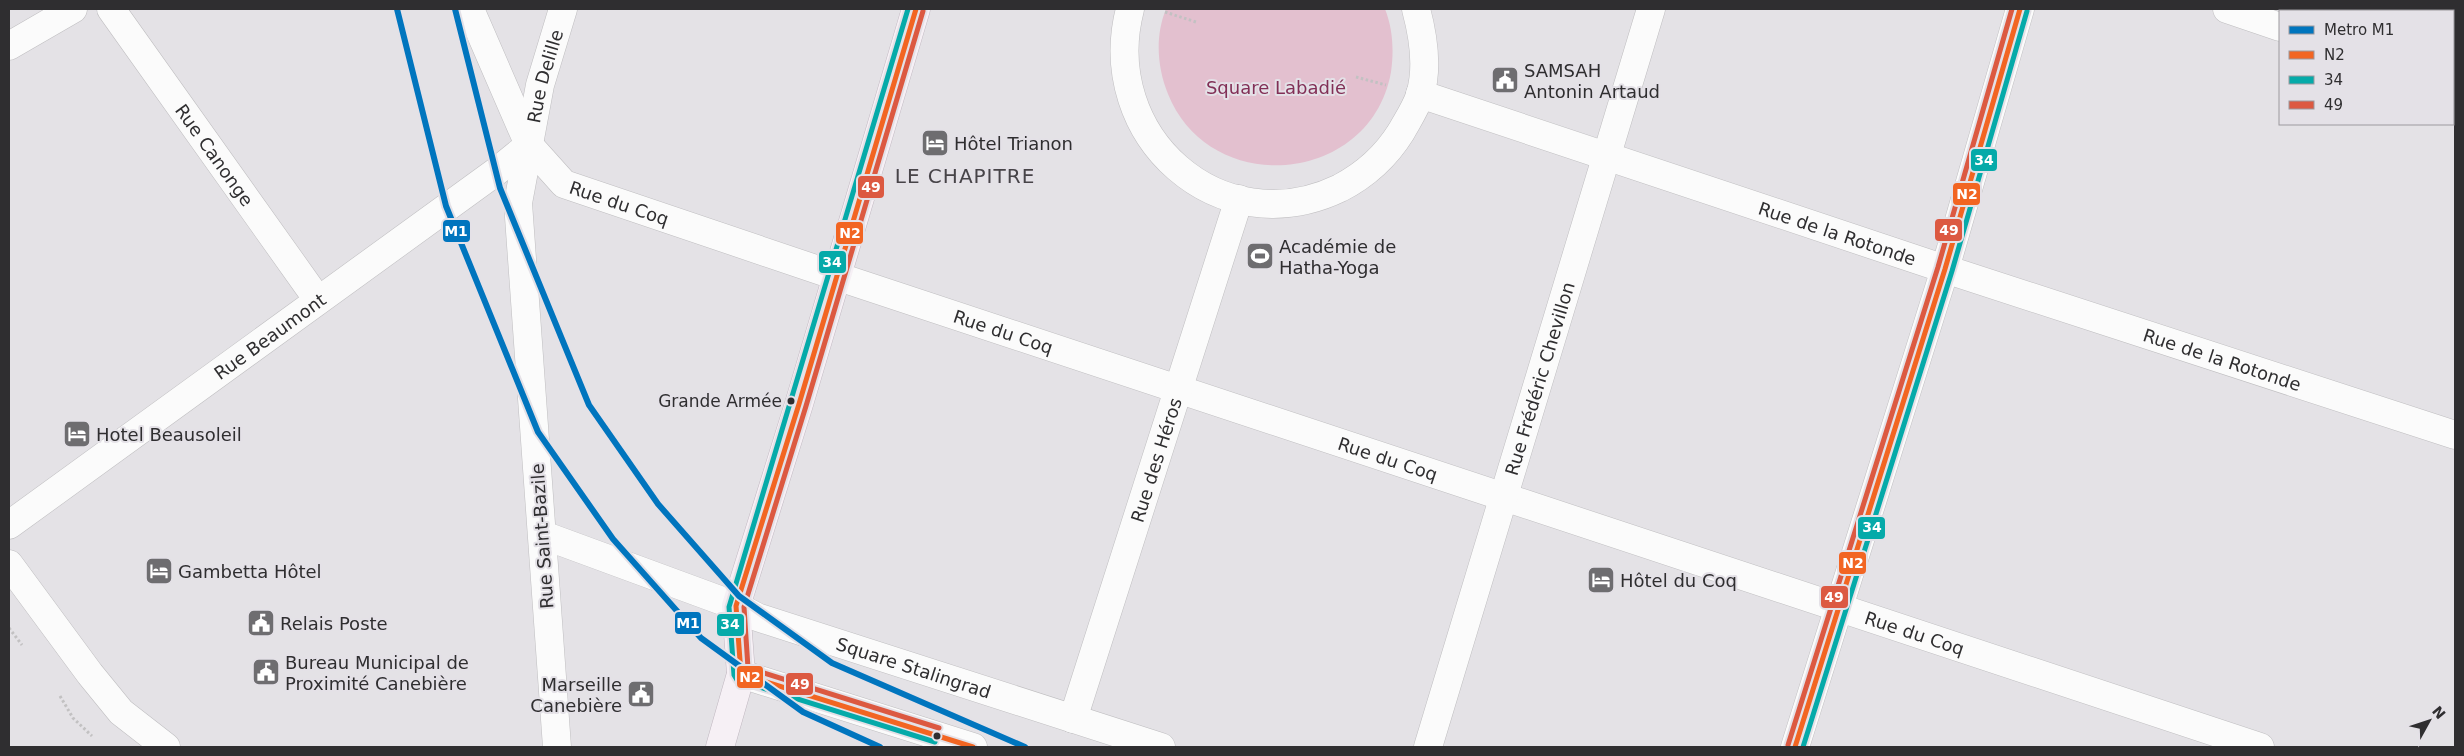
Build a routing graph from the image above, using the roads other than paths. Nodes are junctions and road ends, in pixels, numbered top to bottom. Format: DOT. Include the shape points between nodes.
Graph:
graph roads {
  1 [pos="73,9"];
  2 [pos="111,9"];
  3 [pos="470,9"];
  4 [pos="563,9"];
  5 [pos="916,9"];
  6 [pos="1130,9"];
  7 [pos="1416,9"];
  8 [pos="1651,9"];
  9 [pos="2020,9"];
  10 [pos="2227,9"];
  11 [pos="2279,27"];
  12 [pos="9,46"];
  13 [pos="1420,94"];
  14 [pos="529,145"];
  15 [pos="1607,156"];
  16 [pos="1239,199"];
  17 [pos="1945,269"];
  18 [pos="836,276"];
  19 [pos="318,300"];
  20 [pos="1177,389"];
  21 [pos="2455,435"];
  22 [pos="1503,497"];
  23 [pos="9,525"];
  24 [pos="543,535"];
  25 [pos="9,564"];
  26 [pos="736,606"];
  27 [pos="1839,608"];
  28 [pos="741,674"];
  29 [pos="1074,719"];
  30 [pos="166,747"];
  31 [pos="557,747"];
  32 [pos="720,747"];
  33 [pos="973,747"];
  34 [pos="1160,747"];
  35 [pos="1428,747"];
  36 [pos="1796,747"];
  37 [pos="2260,747"];
  1 -- 12 [label="street"];
  2 -- 19 [label="street, Rue Canonge"];
  3 -- 14 [label="street"];
  4 -- 14 [label="street, Rue Delille" via="540,85"];
  5 -- 18 [label="main road"];
  6 -- 16 [label="street" via="1123,56 1127,84 1135,112 1149,137 1167,160 1190,178 1216,192"];
  7 -- 13 [label="street" via="1422,31"];
  8 -- 15 [label="street, Rue Frédéric Chevillon"];
  9 -- 17 [label="street"];
  10 -- 11 [label="street"];
  13 -- 15 [label="street, Rue de la Rotonde"];
  13 -- 16 [label="street" via="1393,144 1352,182 1326,194 1299,201 1271,204"];
  14 -- 18 [label="street, Rue du Coq" via="564,184"];
  14 -- 19 [label="street, Rue Beaumont"];
  14 -- 24 [label="street, Rue Saint-Bazile" via="518,203"];
  15 -- 17 [label="street, Rue de la Rotonde"];
  15 -- 22 [label="street, Rue Frédéric Chevillon"];
  16 -- 20 [label="street, Rue des Héros"];
  17 -- 21 [label="street, Rue de la Rotonde"];
  17 -- 27 [label="street"];
  18 -- 20 [label="street, Rue du Coq"];
  18 -- 26 [label="main road"];
  19 -- 23 [label="street, Rue Beaumont"];
  20 -- 22 [label="street, Rue du Coq"];
  20 -- 29 [label="street, Rue des Héros"];
  22 -- 27 [label="street, Rue du Coq"];
  22 -- 35 [label="street, Rue Frédéric Chevillon"];
  24 -- 26 [label="street, Square Stalingrad"];
  24 -- 31 [label="street, Rue Saint-Bazile"];
  25 -- 30 [label="street" via="122,712"];
  26 -- 28 [label="main road"];
  26 -- 29 [label="street, Square Stalingrad" via="758,617"];
  27 -- 36 [label="street"];
  27 -- 37 [label="street, Rue du Coq"];
  28 -- 32 [label="main road"];
  28 -- 33 [label="street"];
  29 -- 34 [label="street, Square Stalingrad"];
}
